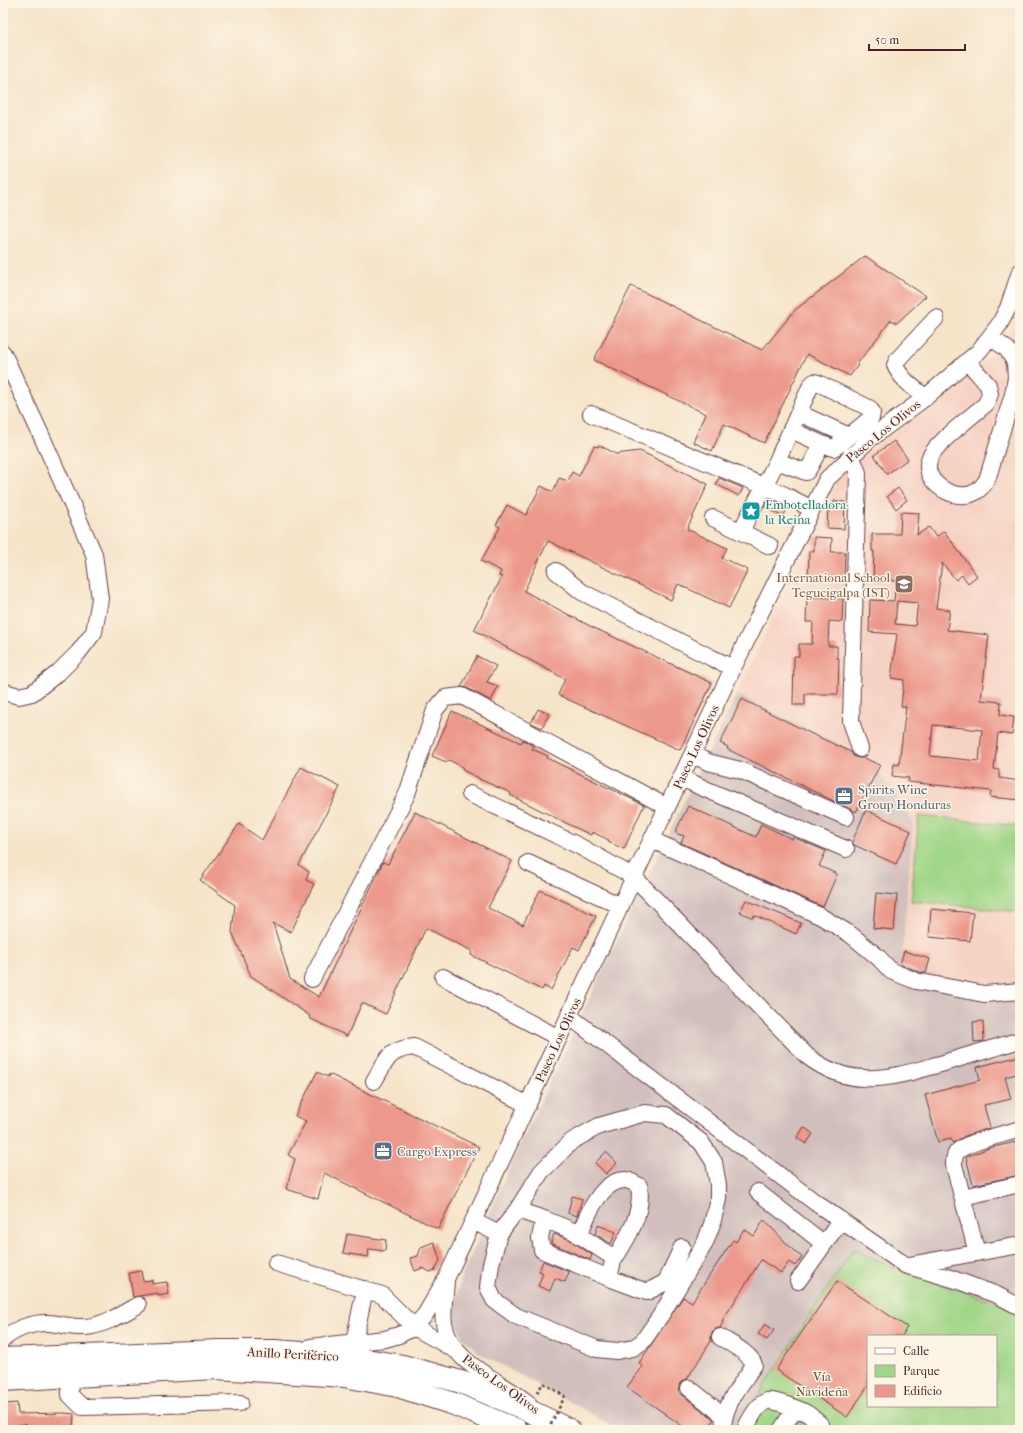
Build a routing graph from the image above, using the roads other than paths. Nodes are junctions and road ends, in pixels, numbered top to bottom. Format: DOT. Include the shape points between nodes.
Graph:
graph roads {
  1 [pos="1020,272"];
  2 [pos="936,318"];
  3 [pos="990,337"];
  4 [pos="3,353"];
  5 [pos="967,362"];
  6 [pos="926,396"];
  7 [pos="799,413"];
  8 [pos="591,414"];
  9 [pos="791,430"];
  10 [pos="849,436"];
  11 [pos="822,444"];
  12 [pos="851,455"];
  13 [pos="777,461"];
  14 [pos="764,486"];
  15 [pos="812,509"];
  16 [pos="713,518"];
  17 [pos="741,531"];
  18 [pos="770,546"];
  19 [pos="556,571"];
  20 [pos="733,668"];
  21 [pos="3,690"];
  22 [pos="860,749"];
  23 [pos="693,755"];
  24 [pos="682,778"];
  25 [pos="470,794"];
  26 [pos="667,807"];
  27 [pos="846,817"];
  28 [pos="652,840"];
  29 [pos="846,849"];
  30 [pos="528,863"];
  31 [pos="634,877"];
  32 [pos="621,906"];
  33 [pos="444,977"];
  34 [pos="312,979"];
  35 [pos="1020,991"];
  36 [pos="569,1016"];
  37 [pos="559,1038"];
  38 [pos="1020,1040"];
  39 [pos="374,1081"];
  40 [pos="528,1105"];
  41 [pos="1020,1129"];
  42 [pos="1020,1184"];
  43 [pos="758,1192"];
  44 [pos="963,1197"];
  45 [pos="517,1210"];
  46 [pos="544,1219"];
  47 [pos="840,1220"];
  48 [pos="473,1221"];
  49 [pos="499,1234"];
  50 [pos="579,1236"];
  51 [pos="824,1243"];
  52 [pos="1020,1245"];
  53 [pos="682,1247"];
  54 [pos="977,1252"];
  55 [pos="613,1261"];
  56 [pos="276,1263"];
  57 [pos="905,1265"];
  58 [pos="609,1278"];
  59 [pos="446,1279"];
  60 [pos="798,1281"];
  61 [pos="365,1290"];
  62 [pos="138,1306"];
  63 [pos="1020,1307"];
  64 [pos="414,1327"];
  65 [pos="720,1337"];
  66 [pos="3,1339"];
  67 [pos="354,1342"];
  68 [pos="455,1350"];
  69 [pos="275,1351"];
  70 [pos="3,1359"];
  71 [pos="69,1376"];
  72 [pos="3,1380"];
  73 [pos="689,1388"];
  74 [pos="240,1403"];
  75 [pos="795,1409"];
  76 [pos="724,1423"];
  77 [pos="548,1425"];
  78 [pos="517,1430"];
  79 [pos="569,1430"];
  80 [pos="745,1430"];
  81 [pos="781,1430"];
  82 [pos="821,1430"];
  1 -- 3 [label="street, Paseo Los Olivos" via="1008,308"];
  2 -- 6 [label="street" via="894,365 897,372"];
  3 -- 5 [label="street, Paseo Los Olivos"];
  3 -- 5 [label="street" via="1007,349 1015,362 1013,394 987,480 980,489 970,495 959,495 938,487 932,480 928,468 930,457 936,447 986,404 990,394 988,385"];
  4 -- 21 [label="street" via="94,554 100,599 94,632 58,673 32,693 19,696"];
  5 -- 6 [label="street, Paseo Los Olivos"];
  6 -- 12 [label="street, Paseo Los Olivos"];
  7 -- 9 [label="street"];
  7 -- 10 [label="street"];
  7 -- 10 [label="street" via="811,385 814,382 818,383 870,408 871,418"];
  8 -- 14 [label="street"];
  9 -- 11 [label="street"];
  9 -- 13 [label="street"];
  10 -- 11 [label="street" via="833,448"];
  11 -- 13 [label="street" via="806,472"];
  12 -- 15 [label="street, Paseo Los Olivos" via="827,479"];
  12 -- 22 [label="street" via="858,473 851,721"];
  13 -- 14 [label="street"];
  14 -- 15 [label="street"];
  14 -- 17 [label="street"];
  15 -- 20 [label="street, Paseo Los Olivos"];
  16 -- 17 [label="street"];
  17 -- 18 [label="street"];
  19 -- 20 [label="street" via="582,592"];
  20 -- 23 [label="street, Paseo Los Olivos"];
  23 -- 24 [label="street, Paseo Los Olivos"];
  23 -- 27 [label="street" via="708,762 740,770"];
  24 -- 26 [label="street, Paseo Los Olivos"];
  24 -- 29 [label="street"];
  25 -- 31 [label="street" via="579,846"];
  26 -- 28 [label="street, Paseo Los Olivos"];
  26 -- 34 [label="street" via="462,696 445,698 435,710 408,794"];
  28 -- 31 [label="street, Paseo Los Olivos"];
  28 -- 35 [label="street" via="820,916 850,934 898,974 916,981 984,994"];
  30 -- 32 [label="street"];
  31 -- 32 [label="street, Paseo Los Olivos"];
  31 -- 38 [label="street" via="807,1056 823,1068 863,1078 889,1076 916,1071"];
  32 -- 36 [label="street, Paseo Los Olivos"];
  33 -- 37 [label="street"];
  36 -- 37 [label="street, Paseo Los Olivos"];
  36 -- 47 [label="street"];
  37 -- 40 [label="street, Paseo Los Olivos"];
  39 -- 40 [label="street" via="390,1054 402,1048 414,1047"];
  40 -- 48 [label="street, Paseo Los Olivos"];
  41 -- 44 [label="street" via="965,1146 957,1152 954,1165"];
  42 -- 44 [label="street"];
  43 -- 51 [label="street"];
  44 -- 54 [label="street"];
  45 -- 46 [label="street"];
  45 -- 49 [label="street"];
  45 -- 49 [label="street" via="541,1172 572,1141 599,1126 645,1113 666,1115 701,1142 714,1162 718,1199 705,1243 661,1315 643,1341 633,1348 617,1351 598,1349 516,1316 494,1300 488,1287"];
  46 -- 50 [label="street"];
  46 -- 58 [label="street" via="540,1238 542,1250"];
  47 -- 51 [label="street"];
  47 -- 57 [label="street"];
  48 -- 49 [label="street"];
  48 -- 59 [label="street, Paseo Los Olivos"];
  50 -- 55 [label="street" via="611,1256"];
  50 -- 55 [label="street" via="587,1216 603,1191 613,1183 625,1180 640,1186 637,1215 630,1235"];
  51 -- 60 [label="street"];
  52 -- 54 [label="street"];
  53 -- 58 [label="street" via="666,1282 648,1292"];
  54 -- 57 [label="street"];
  55 -- 58 [label="street"];
  56 -- 61 [label="street"];
  57 -- 63 [label="street" via="997,1295"];
  59 -- 64 [label="street, Paseo Los Olivos" via="425,1315"];
  59 -- 68 [label="street, Paseo Los Olivos" via="444,1322 448,1338"];
  61 -- 64 [label="street" via="382,1294"];
  61 -- 67 [label="street"];
  62 -- 66 [label="street" via="110,1321 87,1327 48,1323 32,1325"];
  64 -- 67 [label="street, Paseo Los Olivos" via="385,1339"];
  64 -- 68 [label="street"];
  65 -- 76 [label="street" via="746,1354 754,1364 728,1406"];
  67 -- 69 [label="street, Paseo Los Olivos"];
  68 -- 77 [label="street, Paseo Los Olivos" via="467,1362 523,1399"];
  69 -- 70 [label="highway, Anillo Periférico"];
  69 -- 77 [label="highway, Anillo Periférico" via="341,1356 403,1366 461,1382"];
  71 -- 72 [label="highway, Anillo Periférico"];
  71 -- 74 [label="street" via="70,1395 82,1407"];
  71 -- 78 [label="highway, Anillo Periférico" via="216,1368 344,1376 398,1386 454,1404"];
  73 -- 76 [label="street"];
  75 -- 80 [label="street" via="773,1400 766,1401 759,1407"];
  75 -- 81 [label="street"];
  75 -- 82 [label="street" via="812,1417 820,1424"];
  77 -- 79 [label="highway, Anillo Periférico"];
}
